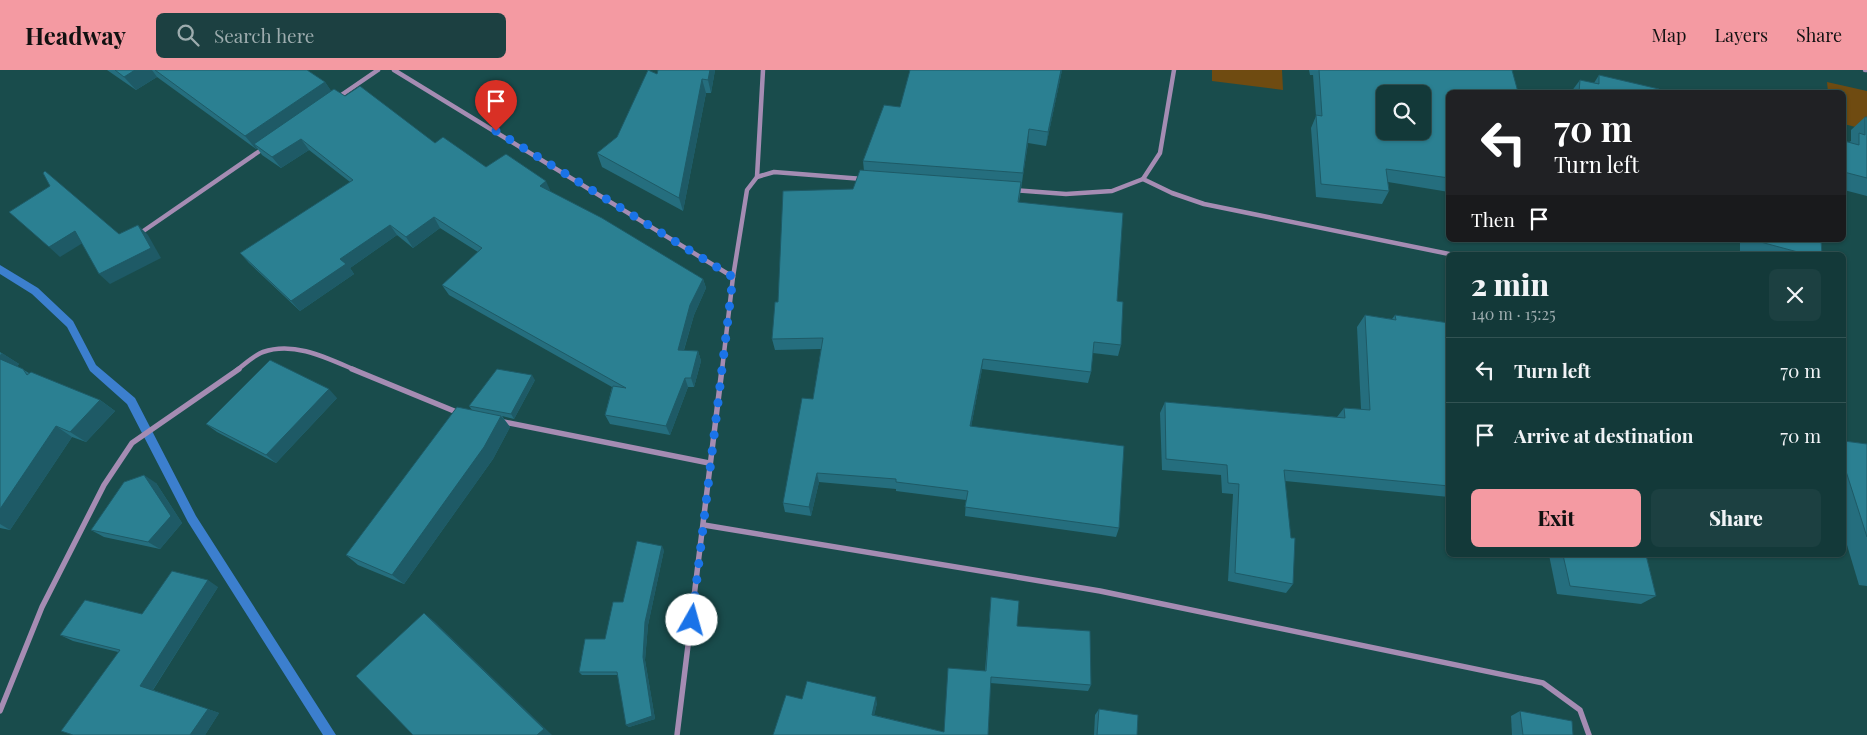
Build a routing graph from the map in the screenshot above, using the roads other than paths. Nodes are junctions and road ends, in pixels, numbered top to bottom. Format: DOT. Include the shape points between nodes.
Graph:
graph roads {
  1 [pos="378,70"];
  2 [pos="394,70"];
  3 [pos="764,70"];
  4 [pos="1174,70"];
  5 [pos="330,103"];
  6 [pos="266,147"];
  7 [pos="757,177"];
  8 [pos="1143,179"];
  9 [pos="872,180"];
  10 [pos="1008,190"];
  11 [pos="137,236"];
  12 [pos="1446,253"];
  13 [pos="733,277"];
  14 [pos="461,413"];
  15 [pos="490,419"];
  16 [pos="709,464"];
  17 [pos="704,525"];
  18 [pos="0,711"];
  19 [pos="677,735"];
  20 [pos="1589,735"];
  1 -- 5 [label="street"];
  2 -- 13 [label="street"];
  3 -- 7 [label="street"];
  4 -- 8 [label="street" via="1160,153"];
  6 -- 11 [label="street"];
  7 -- 9 [label="street" via="774,172"];
  7 -- 13 [label="street" via="746,190"];
  8 -- 10 [label="street" via="1112,191 1066,194"];
  8 -- 12 [label="street" via="1204,204"];
  13 -- 16 [label="street"];
  14 -- 18 [label="street" via="321,356 290,348 263,352 132,443 104,485 42,607"];
  15 -- 16 [label="street"];
  16 -- 17 [label="street"];
  17 -- 19 [label="street"];
  17 -- 20 [label="street" via="1100,591 1543,683 1580,710"];
}
